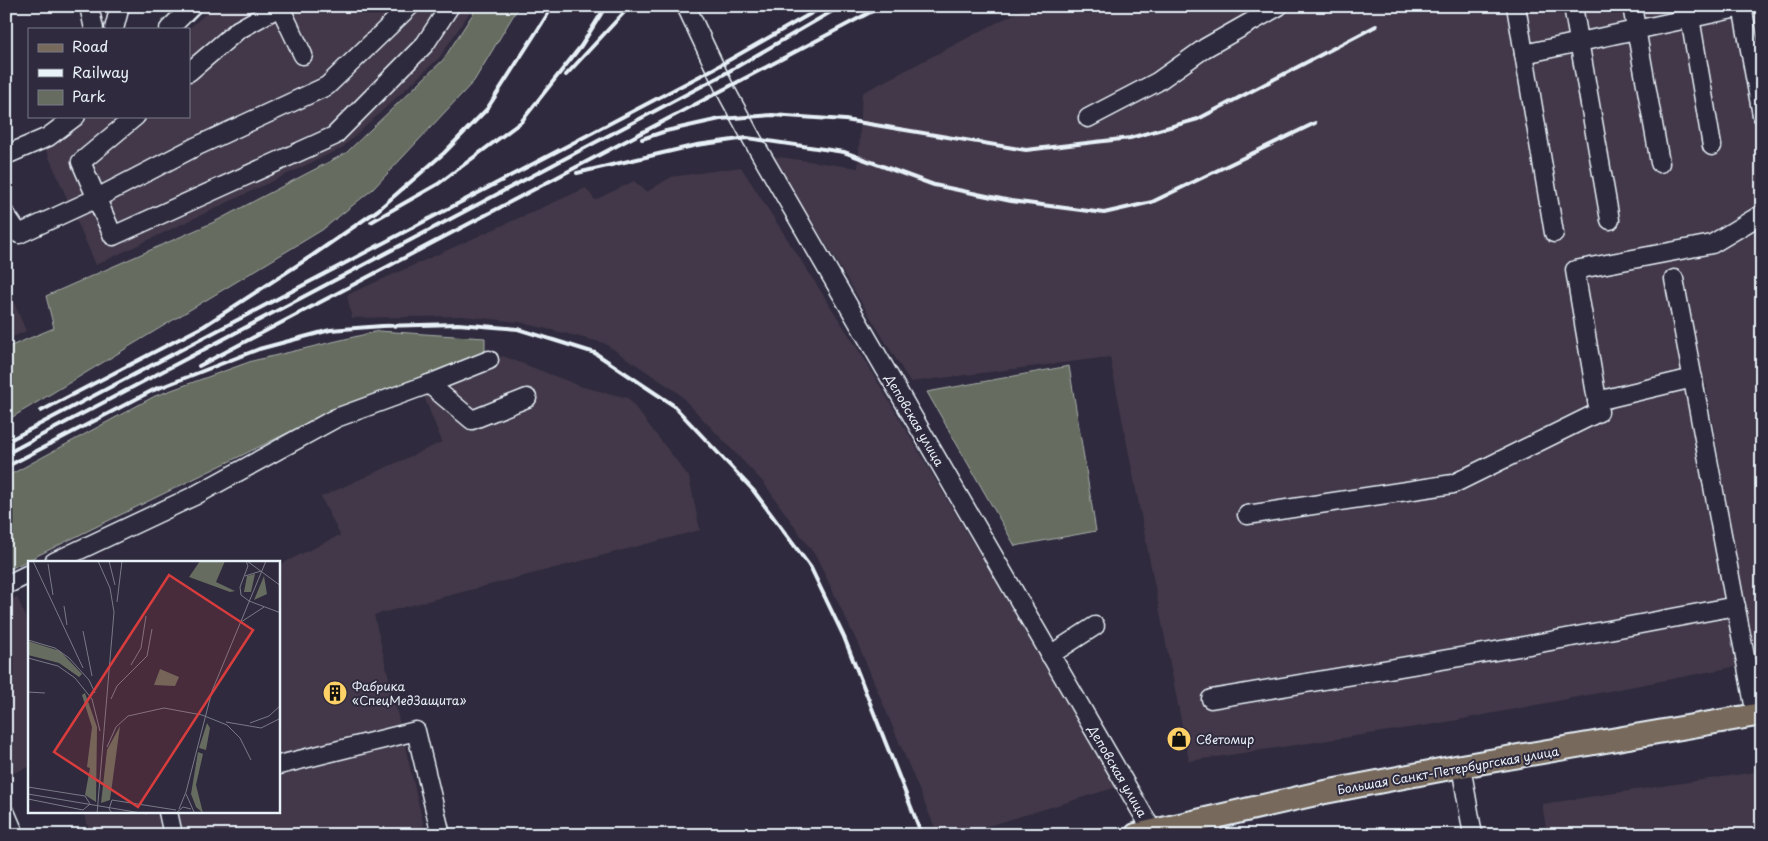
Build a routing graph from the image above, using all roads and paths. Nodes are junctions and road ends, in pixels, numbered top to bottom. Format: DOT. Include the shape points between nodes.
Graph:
graph roads {
  1 [pos="89,6"];
  2 [pos="120,6"];
  3 [pos="192,6"];
  4 [pos="281,6"];
  5 [pos="410,6"];
  6 [pos="450,6"];
  7 [pos="686,6"];
  8 [pos="1279,6"];
  9 [pos="1516,6"];
  10 [pos="1572,6"];
  11 [pos="1632,6"];
  12 [pos="1744,7"];
  13 [pos="1689,13"];
  14 [pos="94,28"];
  15 [pos="114,28"];
  16 [pos="170,28"];
  17 [pos="1636,30"];
  18 [pos="1579,43"];
  19 [pos="1524,54"];
  20 [pos="303,55"];
  21 [pos="190,71"];
  22 [pos="1762,116"];
  23 [pos="73,118"];
  24 [pos="134,118"];
  25 [pos="1088,118"];
  26 [pos="1712,146"];
  27 [pos="6,155"];
  28 [pos="1660,163"];
  29 [pos="97,198"];
  30 [pos="1762,214"];
  31 [pos="6,215"];
  32 [pos="1610,220"];
  33 [pos="1554,233"];
  34 [pos="1674,279"];
  35 [pos="488,360"];
  36 [pos="1693,378"];
  37 [pos="430,384"];
  38 [pos="527,398"];
  39 [pos="1597,401"];
  40 [pos="1247,515"];
  41 [pos="56,561"];
  42 [pos="28,574"];
  43 [pos="6,585"];
  44 [pos="1736,606"];
  45 [pos="1095,626"];
  46 [pos="1050,655"];
  47 [pos="1211,699"];
  48 [pos="1760,715"];
  49 [pos="280,765"];
  50 [pos="1461,766"];
  51 [pos="6,814"];
  52 [pos="168,814"];
  53 [pos="1211,826"];
  54 [pos="1144,832"];
  55 [pos="15,835"];
  56 [pos="173,835"];
  57 [pos="441,835"];
  58 [pos="1473,835"];
  1 -- 14 [label="street"];
  2 -- 15 [label="street"];
  3 -- 16 [label="street"];
  4 -- 20 [label="street"];
  4 -- 21 [label="street" via="238,30"];
  5 -- 29 [label="street" via="327,86 195,147"];
  6 -- 29 [label="street" via="425,44 334,136 113,236"];
  7 -- 46 [label="street, Деповская улица" via="752,139"];
  8 -- 25 [label="street" via="1205,48 1156,82"];
  9 -- 19 [label="street"];
  10 -- 18 [label="street"];
  11 -- 17 [label="street"];
  12 -- 13 [label="street"];
  12 -- 22 [label="street"];
  13 -- 17 [label="street"];
  13 -- 26 [label="street"];
  17 -- 18 [label="street"];
  17 -- 28 [label="street"];
  18 -- 19 [label="street"];
  18 -- 32 [label="street"];
  19 -- 33 [label="street"];
  23 -- 27 [label="street" via="48,137"];
  24 -- 29 [label="street" via="82,162"];
  29 -- 31 [label="street" via="19,234"];
  30 -- 39 [label="street" via="1712,244 1575,270"];
  34 -- 36 [label="street"];
  35 -- 37 [label="street"];
  36 -- 39 [label="street"];
  36 -- 44 [label="street"];
  37 -- 38 [label="street" via="472,420"];
  37 -- 41 [label="street" via="336,418 194,496"];
  39 -- 40 [label="street" via="1599,412 1453,484"];
  42 -- 43 [label="street"];
  44 -- 47 [label="street"];
  44 -- 48 [label="street"];
  45 -- 46 [label="street"];
  46 -- 54 [label="street, Деповская улица"];
  48 -- 50 [label="main road, Большая Санкт-Петербургская улица"];
  49 -- 57 [label="street" via="416,731"];
  50 -- 53 [label="main road, Большая Санкт-Петербургская улица"];
  50 -- 58 [label="street"];
  51 -- 55 [label="street"];
  52 -- 56 [label="street"];
  53 -- 54 [label="main road, Большая Санкт-Петербургская улица"];
}
